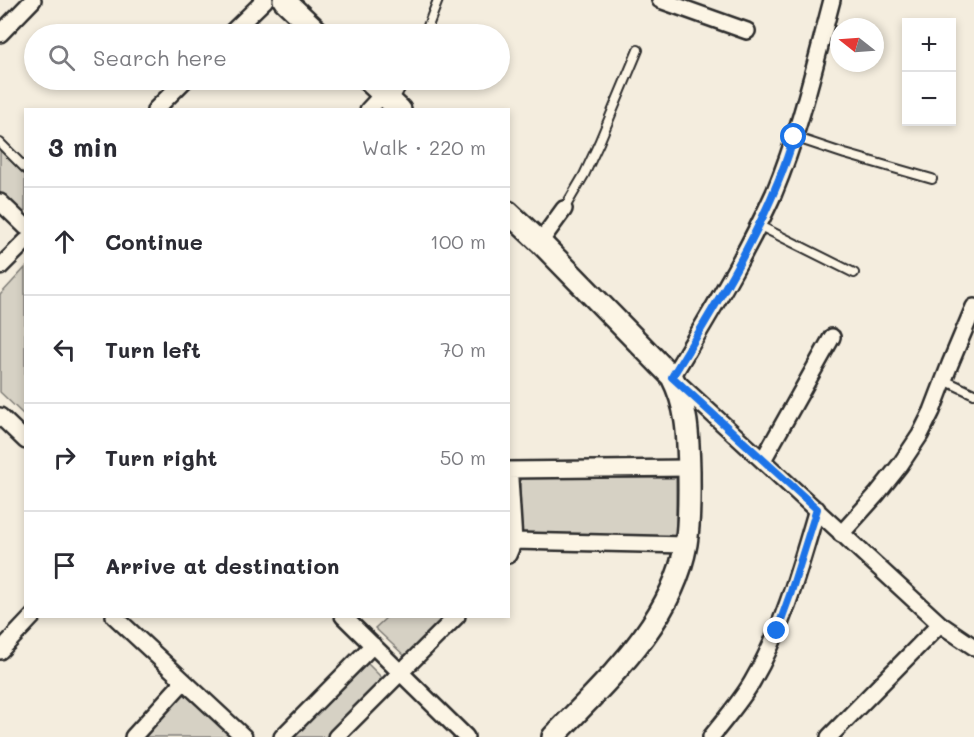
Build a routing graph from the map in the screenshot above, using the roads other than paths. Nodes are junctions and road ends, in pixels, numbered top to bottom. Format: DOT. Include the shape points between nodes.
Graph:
graph roads {
  1 [pos="33,0"];
  2 [pos="265,0"];
  3 [pos="284,0"];
  4 [pos="438,0"];
  5 [pos="660,0"];
  6 [pos="832,0"];
  7 [pos="240,24"];
  8 [pos="309,24"];
  9 [pos="429,24"];
  10 [pos="747,31"];
  11 [pos="0,34"];
  12 [pos="638,50"];
  13 [pos="175,90"];
  14 [pos="386,96"];
  15 [pos="157,108"];
  16 [pos="371,108"];
  17 [pos="794,137"];
  18 [pos="0,143"];
  19 [pos="24,167"];
  20 [pos="932,179"];
  21 [pos="0,202"];
  22 [pos="564,209"];
  23 [pos="510,214"];
  24 [pos="24,225"];
  25 [pos="758,225"];
  26 [pos="540,242"];
  27 [pos="24,245"];
  28 [pos="0,267"];
  29 [pos="854,273"];
  30 [pos="974,307"];
  31 [pos="832,337"];
  32 [pos="672,377"];
  33 [pos="944,380"];
  34 [pos="974,394"];
  35 [pos="1,420"];
  36 [pos="24,439"];
  37 [pos="763,460"];
  38 [pos="689,468"];
  39 [pos="510,472"];
  40 [pos="510,479"];
  41 [pos="817,509"];
  42 [pos="841,534"];
  43 [pos="510,545"];
  44 [pos="686,545"];
  45 [pos="31,618"];
  46 [pos="116,618"];
  47 [pos="345,618"];
  48 [pos="455,618"];
  49 [pos="940,624"];
  50 [pos="373,645"];
  51 [pos="974,647"];
  52 [pos="0,651"];
  53 [pos="400,673"];
  54 [pos="184,681"];
  55 [pos="133,737"];
  56 [pos="244,737"];
  57 [pos="282,737"];
  58 [pos="336,737"];
  59 [pos="466,737"];
  60 [pos="553,737"];
  61 [pos="711,737"];
  62 [pos="830,737"];
  1 -- 11 [label="street"];
  2 -- 7 [label="street"];
  3 -- 8 [label="street"];
  4 -- 9 [label="lane"];
  5 -- 10 [label="street"];
  6 -- 17 [label="street"];
  12 -- 22 [label="lane" via="599,144"];
  13 -- 15 [label="street"];
  14 -- 16 [label="street"];
  17 -- 20 [label="lane"];
  17 -- 25 [label="street"];
  18 -- 19 [label="lane"];
  21 -- 24 [label="street"];
  22 -- 26 [label="street"];
  23 -- 26 [label="street"];
  25 -- 29 [label="lane"];
  25 -- 32 [label="street" via="724,292"];
  26 -- 32 [label="street"];
  27 -- 28 [label="street"];
  30 -- 33 [label="street"];
  31 -- 37 [label="street"];
  32 -- 37 [label="street"];
  32 -- 38 [label="street" via="684,406"];
  33 -- 34 [label="lane"];
  33 -- 42 [label="street" via="921,435"];
  35 -- 36 [label="street"];
  37 -- 41 [label="street"];
  38 -- 39 [label="street"];
  38 -- 44 [label="street"];
  40 -- 43 [label="street"];
  41 -- 42 [label="street"];
  41 -- 61 [label="street" via="766,656 752,682"];
  42 -- 49 [label="street"];
  43 -- 44 [label="street"];
  44 -- 60 [label="street" via="675,581 643,638"];
  45 -- 52 [label="street"];
  46 -- 54 [label="street"];
  47 -- 50 [label="street"];
  48 -- 53 [label="street"];
  49 -- 51 [label="street"];
  49 -- 62 [label="street"];
  50 -- 53 [label="street"];
  50 -- 57 [label="street"];
  53 -- 58 [label="street"];
  53 -- 59 [label="street"];
  54 -- 55 [label="street"];
  54 -- 56 [label="street"];
}
